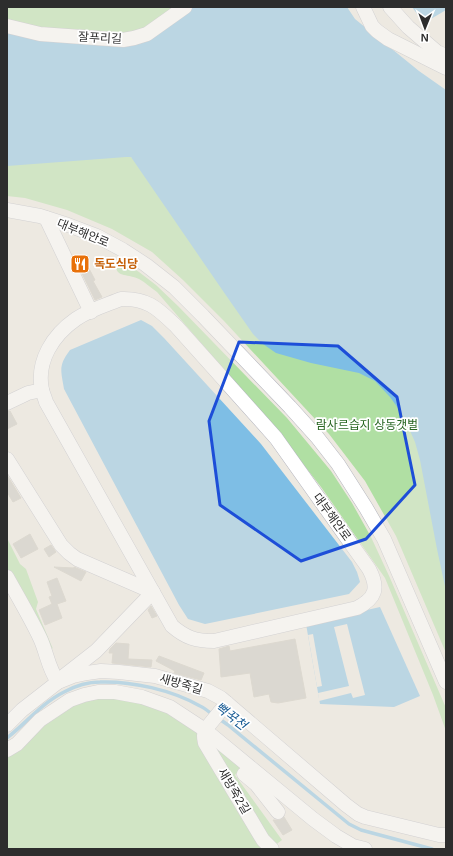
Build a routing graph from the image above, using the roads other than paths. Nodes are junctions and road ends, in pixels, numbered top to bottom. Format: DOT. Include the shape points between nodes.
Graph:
graph roads {
  1 [pos="185,7"];
  2 [pos="363,7"];
  3 [pos="390,7"];
  4 [pos="7,26"];
  5 [pos="446,56"];
  6 [pos="446,68"];
  7 [pos="7,210"];
  8 [pos="46,218"];
  9 [pos="91,312"];
  10 [pos="42,390"];
  11 [pos="7,402"];
  12 [pos="7,459"];
  13 [pos="7,577"];
  14 [pos="153,592"];
  15 [pos="58,682"];
  16 [pos="446,682"];
  17 [pos="226,705"];
  18 [pos="7,725"];
  19 [pos="206,728"];
  20 [pos="7,750"];
  21 [pos="248,766"];
  22 [pos="278,812"];
  23 [pos="446,835"];
  24 [pos="272,849"];
  25 [pos="364,849"];
  1 -- 4 [label="street, 잘푸리길" via="147,34 123,40 40,34"];
  2 -- 6 [label="street" via="377,31"];
  3 -- 5 [label="street" via="408,27 437,52"];
  7 -- 8 [label="street, 대부해안로"];
  8 -- 9 [label="street, 대부해안로"];
  8 -- 16 [label="street, 대부해안로" via="97,236 146,265 203,316 317,437 346,476 384,539"];
  9 -- 10 [label="street, 대부해안로" via="76,319 47,350 42,362"];
  9 -- 14 [label="street, 대부해안로" via="121,299 130,299 153,306 176,326 276,438 369,569 374,577 375,588 365,604 357,608 214,641 191,639 172,626"];
  10 -- 11 [label="street"];
  10 -- 14 [label="street, 대부해안로" via="46,402"];
  12 -- 14 [label="street" via="69,553 77,559"];
  13 -- 15 [label="street" via="36,630 50,669"];
  14 -- 15 [label="street" via="96,651"];
  15 -- 17 [label="street, 새방죽길" via="73,676 101,671 140,674 208,691 221,698"];
  15 -- 18 [label="street, 새방죽길"];
  17 -- 19 [label="street"];
  17 -- 23 [label="street, 새방죽길" via="358,814"];
  19 -- 20 [label="street, 새방죽길" via="170,707 142,697 98,692 70,700 40,720 17,744"];
  19 -- 21 [label="street, 새방죽길"];
  19 -- 24 [label="street, 새방죽2길" via="205,743 263,840"];
  21 -- 22 [label="street" via="242,773 256,784"];
  21 -- 25 [label="street, 새방죽길" via="336,836"];
}
